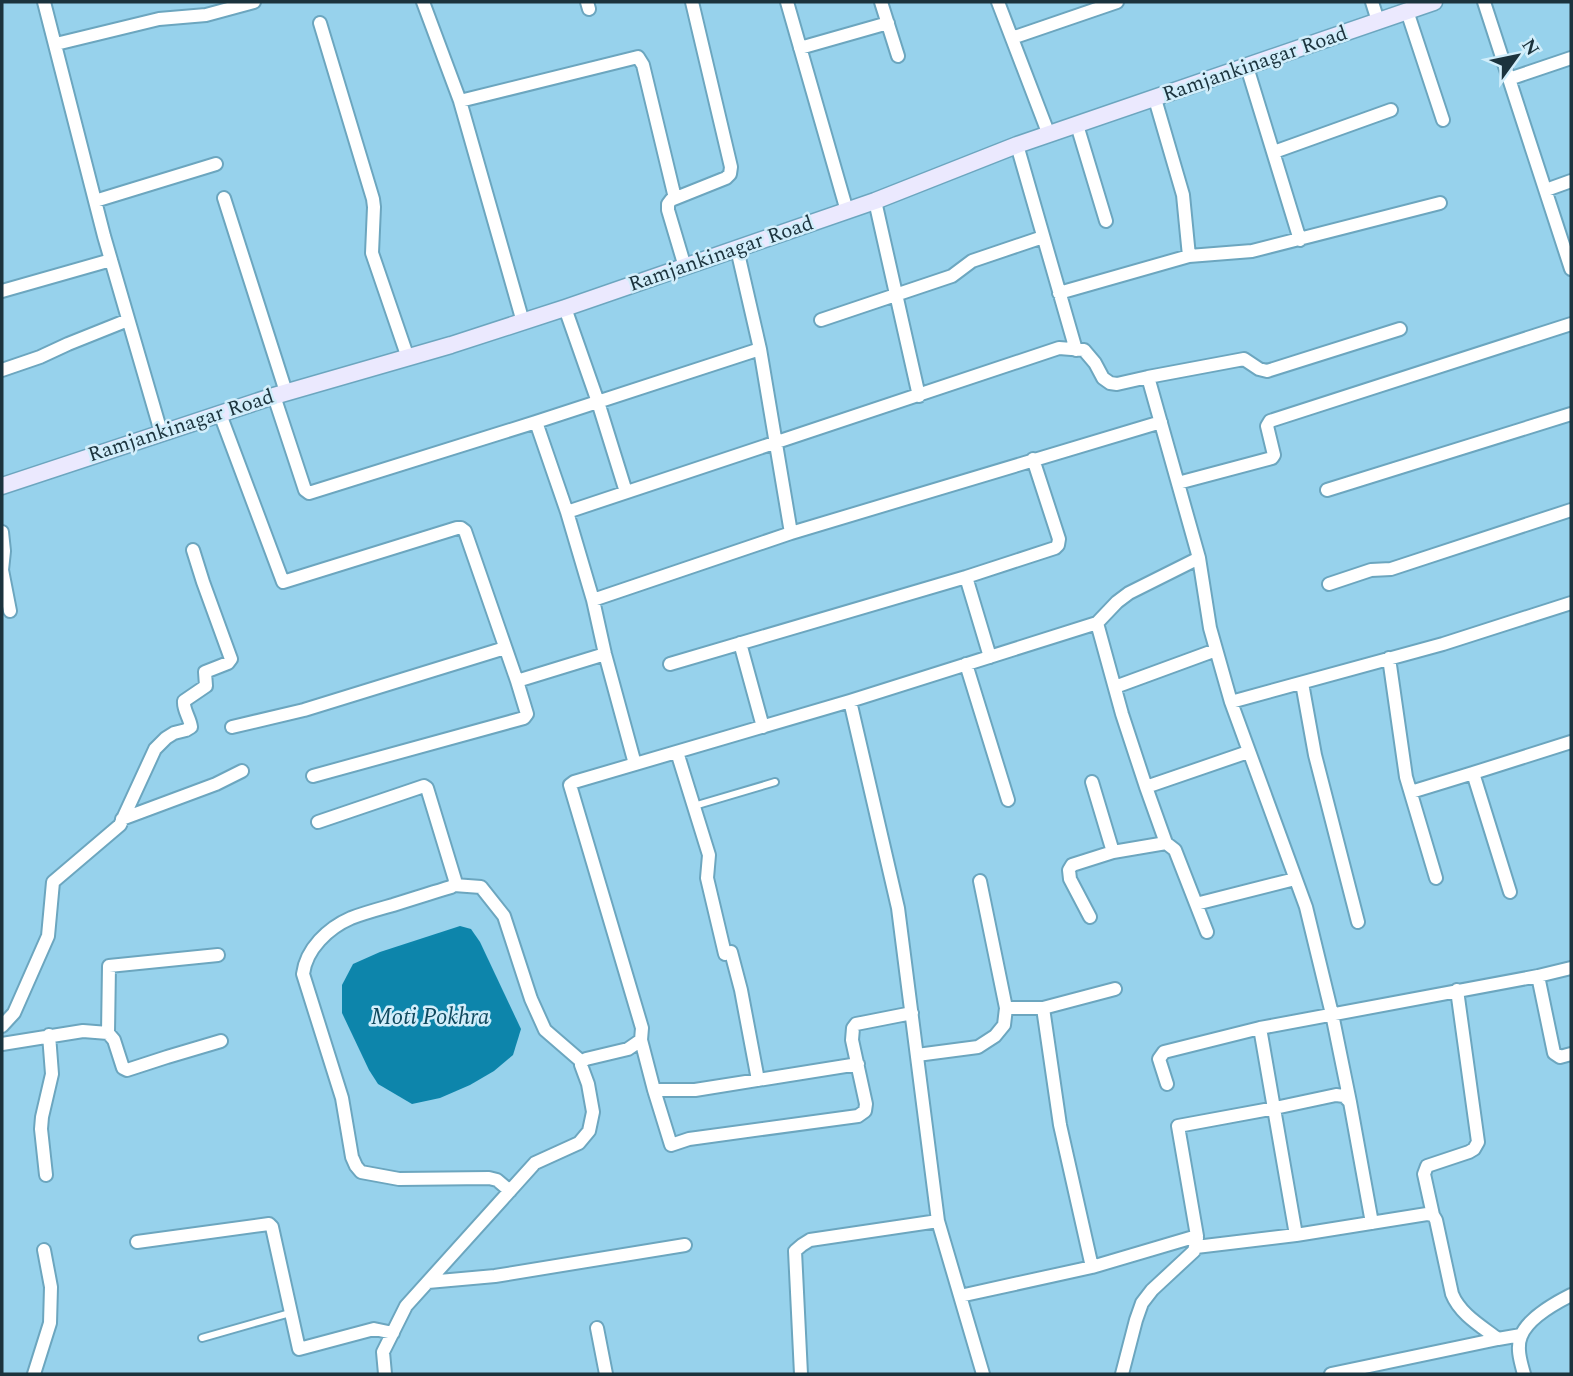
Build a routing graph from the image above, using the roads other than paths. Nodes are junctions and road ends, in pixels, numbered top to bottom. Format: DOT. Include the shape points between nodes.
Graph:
graph roads {
  1 [pos="44,2"];
  2 [pos="254,2"];
  3 [pos="423,2"];
  4 [pos="692,2"];
  5 [pos="787,2"];
  6 [pos="881,2"];
  7 [pos="998,2"];
  8 [pos="1117,2"];
  9 [pos="1371,2"];
  10 [pos="1434,2"];
  11 [pos="1483,2"];
  12 [pos="1407,11"];
  13 [pos="1378,21"];
  14 [pos="320,23"];
  15 [pos="888,23"];
  16 [pos="1012,38"];
  17 [pos="56,44"];
  18 [pos="800,48"];
  19 [pos="898,56"];
  20 [pos="1571,58"];
  21 [pos="1247,66"];
  22 [pos="1509,79"];
  23 [pos="1155,99"];
  24 [pos="460,101"];
  25 [pos="1391,110"];
  26 [pos="1443,120"];
  27 [pos="1077,125"];
  28 [pos="1049,135"];
  29 [pos="1017,145"];
  30 [pos="1274,152"];
  31 [pos="216,164"];
  32 [pos="1571,181"];
  33 [pos="1546,190"];
  34 [pos="224,198"];
  35 [pos="675,198"];
  36 [pos="95,201"];
  37 [pos="874,201"];
  38 [pos="1440,203"];
  39 [pos="847,211"];
  40 [pos="1106,221"];
  41 [pos="1043,237"];
  42 [pos="1300,240"];
  43 [pos="737,249"];
  44 [pos="1189,256"];
  45 [pos="111,260"];
  46 [pos="685,267"];
  47 [pos="1571,269"];
  48 [pos="2,291"];
  49 [pos="1059,293"];
  50 [pos="896,295"];
  51 [pos="565,308"];
  52 [pos="128,320"];
  53 [pos="821,320"];
  54 [pos="523,322"];
  55 [pos="1571,324"];
  56 [pos="1400,329"];
  57 [pos="760,349"];
  58 [pos="1076,350"];
  59 [pos="408,358"];
  60 [pos="2,370"];
  61 [pos="1148,377"];
  62 [pos="280,394"];
  63 [pos="919,396"];
  64 [pos="598,402"];
  65 [pos="220,414"];
  66 [pos="1571,414"];
  67 [pos="536,422"];
  68 [pos="1161,422"];
  69 [pos="161,432"];
  70 [pos="775,443"];
  71 [pos="1033,459"];
  72 [pos="1178,483"];
  73 [pos="2,486"];
  74 [pos="1327,490"];
  75 [pos="626,492"];
  76 [pos="1571,510"];
  77 [pos="567,512"];
  78 [pos="2,532"];
  79 [pos="791,533"];
  80 [pos="193,550"];
  81 [pos="1199,558"];
  82 [pos="966,577"];
  83 [pos="1328,584"];
  84 [pos="593,600"];
  85 [pos="1571,603"];
  86 [pos="10,611"];
  87 [pos="1097,623"];
  88 [pos="740,643"];
  89 [pos="505,648"];
  90 [pos="1216,650"];
  91 [pos="605,654"];
  92 [pos="990,657"];
  93 [pos="1389,658"];
  94 [pos="670,664"];
  95 [pos="966,664"];
  96 [pos="517,681"];
  97 [pos="1302,683"];
  98 [pos="1115,687"];
  99 [pos="850,701"];
  100 [pos="1231,702"];
  101 [pos="232,727"];
  102 [pos="763,727"];
  103 [pos="1571,742"];
  104 [pos="677,752"];
  105 [pos="1248,752"];
  106 [pos="635,764"];
  107 [pos="242,771"];
  108 [pos="1473,773"];
  109 [pos="313,776"];
  110 [pos="775,782"];
  111 [pos="1091,782"];
  112 [pos="1146,787"];
  113 [pos="1411,792"];
  114 [pos="1008,800"];
  115 [pos="694,806"];
  116 [pos="122,819"];
  117 [pos="318,822"];
  118 [pos="1166,843"];
  119 [pos="1113,852"];
  120 [pos="1436,878"];
  121 [pos="1295,879"];
  122 [pos="980,881"];
  123 [pos="454,885"];
  124 [pos="1510,892"];
  125 [pos="1196,904"];
  126 [pos="1090,917"];
  127 [pos="1358,922"];
  128 [pos="1207,932"];
  129 [pos="218,955"];
  130 [pos="1571,968"];
  131 [pos="1538,976"];
  132 [pos="1115,989"];
  133 [pos="1457,990"];
  134 [pos="1006,1008"];
  135 [pos="1043,1008"];
  136 [pos="912,1013"];
  137 [pos="1332,1014"];
  138 [pos="2,1026"];
  139 [pos="1260,1028"];
  140 [pos="108,1033"];
  141 [pos="49,1035"];
  142 [pos="641,1040"];
  143 [pos="221,1041"];
  144 [pos="2,1044"];
  145 [pos="1571,1054"];
  146 [pos="917,1055"];
  147 [pos="582,1062"];
  148 [pos="858,1064"];
  149 [pos="758,1080"];
  150 [pos="1167,1084"];
  151 [pos="653,1090"];
  152 [pos="1350,1102"];
  153 [pos="1275,1108"];
  154 [pos="46,1175"];
  155 [pos="510,1191"];
  156 [pos="1433,1215"];
  157 [pos="938,1221"];
  158 [pos="1372,1223"];
  159 [pos="1296,1235"];
  160 [pos="1197,1241"];
  161 [pos="138,1242"];
  162 [pos="685,1245"];
  163 [pos="44,1250"];
  164 [pos="1092,1267"];
  165 [pos="428,1282"];
  166 [pos="1571,1295"];
  167 [pos="960,1296"];
  168 [pos="290,1313"];
  169 [pos="597,1328"];
  170 [pos="393,1334"];
  171 [pos="1521,1335"];
  172 [pos="202,1338"];
  173 [pos="1498,1339"];
  174 [pos="1392,1368"];
  175 [pos="34,1374"];
  176 [pos="384,1374"];
  177 [pos="606,1374"];
  178 [pos="801,1374"];
  179 [pos="983,1374"];
  180 [pos="1122,1374"];
  181 [pos="1331,1374"];
  182 [pos="1524,1374"];
  1 -- 17 [label="street"];
  2 -- 17 [label="street"];
  3 -- 24 [label="street"];
  4 -- 35 [label="street" via="731,167 726,178"];
  5 -- 18 [label="street"];
  6 -- 15 [label="street"];
  7 -- 16 [label="street"];
  8 -- 16 [label="street"];
  9 -- 13 [label="street"];
  10 -- 12 [label="street, Ramjankinagar Road"];
  11 -- 22 [label="street"];
  12 -- 13 [label="street, Ramjankinagar Road"];
  12 -- 26 [label="street"];
  13 -- 21 [label="street, Ramjankinagar Road"];
  14 -- 59 [label="street" via="373,198 372,253"];
  15 -- 18 [label="street"];
  15 -- 19 [label="street"];
  16 -- 28 [label="street"];
  17 -- 36 [label="street"];
  18 -- 39 [label="street"];
  20 -- 22 [label="street"];
  21 -- 23 [label="street, Ramjankinagar Road"];
  21 -- 30 [label="street"];
  22 -- 33 [label="street"];
  23 -- 27 [label="street, Ramjankinagar Road"];
  23 -- 44 [label="street" via="1183,195"];
  24 -- 35 [label="street" via="638,57"];
  24 -- 54 [label="street"];
  25 -- 30 [label="street"];
  27 -- 28 [label="street, Ramjankinagar Road"];
  27 -- 40 [label="street"];
  28 -- 29 [label="street, Ramjankinagar Road"];
  29 -- 37 [label="street, Ramjankinagar Road"];
  29 -- 41 [label="street"];
  30 -- 42 [label="street"];
  31 -- 36 [label="street"];
  32 -- 33 [label="street"];
  33 -- 47 [label="street"];
  34 -- 62 [label="street"];
  35 -- 46 [label="street" via="667,210"];
  36 -- 45 [label="street"];
  37 -- 39 [label="street, Ramjankinagar Road"];
  37 -- 50 [label="street"];
  38 -- 42 [label="street"];
  39 -- 43 [label="street, Ramjankinagar Road"];
  41 -- 49 [label="street"];
  41 -- 50 [label="street" via="972,261 952,276"];
  42 -- 44 [label="street" via="1252,251"];
  43 -- 46 [label="street, Ramjankinagar Road"];
  43 -- 57 [label="street"];
  44 -- 49 [label="street"];
  45 -- 48 [label="street"];
  45 -- 52 [label="street"];
  46 -- 51 [label="street, Ramjankinagar Road"];
  49 -- 58 [label="street"];
  50 -- 53 [label="street"];
  50 -- 63 [label="street"];
  51 -- 54 [label="street, Ramjankinagar Road"];
  51 -- 64 [label="street"];
  52 -- 60 [label="street"];
  52 -- 69 [label="street"];
  54 -- 59 [label="street, Ramjankinagar Road"];
  55 -- 72 [label="street" via="1270,421 1272,458"];
  56 -- 61 [label="street" via="1267,371 1244,359"];
  57 -- 64 [label="street"];
  57 -- 70 [label="street"];
  58 -- 61 [label="street" via="1084,351 1110,383"];
  58 -- 63 [label="street" via="1059,348"];
  59 -- 62 [label="street, Ramjankinagar Road"];
  61 -- 68 [label="street"];
  62 -- 65 [label="street, Ramjankinagar Road"];
  62 -- 67 [label="street" via="309,493"];
  63 -- 70 [label="street"];
  64 -- 67 [label="street"];
  64 -- 75 [label="street"];
  65 -- 69 [label="street, Ramjankinagar Road"];
  65 -- 89 [label="street" via="283,582 461,528"];
  66 -- 74 [label="street"];
  67 -- 77 [label="street"];
  68 -- 71 [label="street"];
  68 -- 72 [label="street"];
  69 -- 73 [label="street, Ramjankinagar Road"];
  70 -- 75 [label="street"];
  70 -- 79 [label="street"];
  71 -- 79 [label="street"];
  71 -- 82 [label="street" via="1058,545"];
  72 -- 81 [label="street"];
  75 -- 77 [label="street"];
  76 -- 83 [label="street" via="1391,569 1371,570"];
  77 -- 84 [label="street"];
  78 -- 86 [label="street" via="2,570"];
  79 -- 84 [label="street"];
  80 -- 116 [label="street" via="231,659 205,672 206,686 184,701 191,727 166,738 155,750"];
  81 -- 87 [label="street" via="1139,587"];
  81 -- 90 [label="street"];
  82 -- 88 [label="street"];
  82 -- 92 [label="street"];
  84 -- 91 [label="street"];
  85 -- 93 [label="street"];
  87 -- 92 [label="street"];
  87 -- 98 [label="street"];
  88 -- 94 [label="street"];
  88 -- 102 [label="street"];
  89 -- 96 [label="street"];
  89 -- 101 [label="street" via="317,707"];
  90 -- 98 [label="street"];
  90 -- 100 [label="street"];
  91 -- 96 [label="street"];
  91 -- 106 [label="street"];
  92 -- 95 [label="street"];
  93 -- 97 [label="street"];
  93 -- 113 [label="street"];
  95 -- 99 [label="street"];
  95 -- 114 [label="street"];
  96 -- 109 [label="street" via="527,714 524,718"];
  97 -- 100 [label="street"];
  97 -- 127 [label="street" via="1315,755"];
  98 -- 112 [label="street"];
  99 -- 102 [label="street"];
  99 -- 136 [label="street" via="898,908"];
  100 -- 105 [label="street"];
  102 -- 104 [label="street"];
  103 -- 108 [label="street"];
  104 -- 106 [label="street"];
  104 -- 115 [label="street"];
  105 -- 112 [label="street"];
  105 -- 121 [label="street"];
  106 -- 142 [label="street" via="574,782 570,789 642,1028"];
  107 -- 116 [label="street"];
  108 -- 113 [label="street"];
  108 -- 124 [label="street"];
  110 -- 115 [label="lane"];
  111 -- 119 [label="street"];
  112 -- 118 [label="street"];
  113 -- 120 [label="street"];
  115 -- 149 [label="street" via="709,855 707,878 741,990"];
  116 -- 138 [label="street" via="53,882 48,936 14,1013"];
  117 -- 123 [label="street" via="424,786"];
  118 -- 119 [label="street"];
  118 -- 125 [label="street" via="1175,850"];
  119 -- 126 [label="street" via="1072,864 1069,870"];
  121 -- 125 [label="street"];
  121 -- 137 [label="street"];
  122 -- 134 [label="street"];
  123 -- 147 [label="street" via="481,887 504,916 545,1030"];
  123 -- 155 [label="street" via="349,919 317,943 303,974 342,1098 352,1157 361,1172 399,1179 489,1178"];
  125 -- 128 [label="street"];
  129 -- 140 [label="street" via="109,966"];
  130 -- 131 [label="street"];
  131 -- 133 [label="street"];
  131 -- 145 [label="street" via="1554,1053 1560,1057"];
  132 -- 135 [label="street"];
  133 -- 137 [label="street"];
  133 -- 156 [label="street" via="1478,1142 1469,1152 1425,1169"];
  134 -- 135 [label="street"];
  134 -- 146 [label="street" via="1004,1025 978,1046"];
  135 -- 164 [label="street" via="1060,1125"];
  136 -- 146 [label="street"];
  136 -- 148 [label="street" via="855,1025 852,1040"];
  137 -- 139 [label="street"];
  137 -- 152 [label="street"];
  139 -- 150 [label="street" via="1164,1052 1159,1059"];
  139 -- 153 [label="street"];
  140 -- 141 [label="street"];
  140 -- 143 [label="street" via="127,1070"];
  141 -- 144 [label="street"];
  141 -- 154 [label="street" via="52,1074 41,1129"];
  142 -- 147 [label="street" via="628,1049"];
  142 -- 151 [label="street"];
  146 -- 157 [label="street"];
  147 -- 155 [label="street" via="593,1112 589,1131 579,1143 535,1163"];
  148 -- 149 [label="street"];
  148 -- 151 [label="street" via="866,1104 858,1116 671,1145"];
  149 -- 151 [label="street" via="695,1090"];
  152 -- 153 [label="street" via="1336,1095"];
  152 -- 158 [label="street"];
  153 -- 159 [label="street"];
  153 -- 160 [label="street" via="1178,1126"];
  155 -- 165 [label="street"];
  156 -- 158 [label="street"];
  156 -- 173 [label="street" via="1456,1303"];
  157 -- 167 [label="street"];
  157 -- 178 [label="street" via="810,1240 796,1251"];
  158 -- 159 [label="street"];
  159 -- 160 [label="street"];
  160 -- 164 [label="street"];
  160 -- 180 [label="street" via="1194,1251 1142,1303"];
  161 -- 168 [label="street" via="269,1224"];
  162 -- 165 [label="street" via="495,1276"];
  163 -- 175 [label="street" via="51,1287 50,1323"];
  164 -- 167 [label="street"];
  165 -- 170 [label="street" via="406,1306"];
  166 -- 171 [label="street" via="1537,1316"];
  167 -- 179 [label="street"];
  168 -- 170 [label="street" via="300,1350 374,1329"];
  168 -- 172 [label="lane"];
  169 -- 177 [label="street"];
  170 -- 176 [label="street" via="383,1352"];
  171 -- 173 [label="street"];
  171 -- 182 [label="street"];
  173 -- 174 [label="street"];
  174 -- 181 [label="street"];
}
